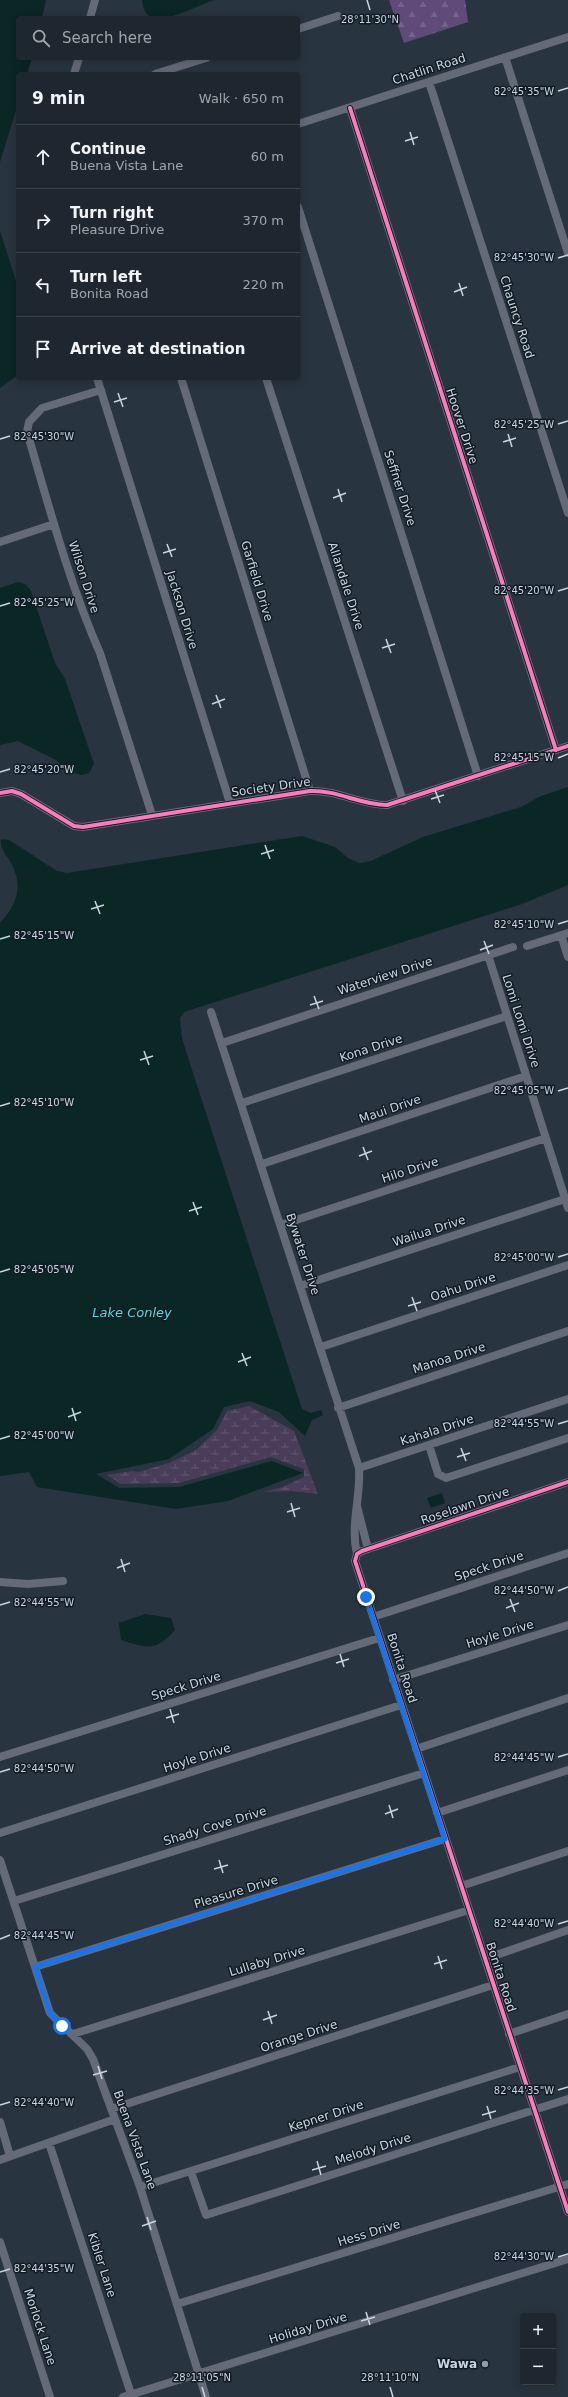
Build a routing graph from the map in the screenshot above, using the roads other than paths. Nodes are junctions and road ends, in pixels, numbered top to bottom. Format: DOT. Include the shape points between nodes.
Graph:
graph roads {
  1 [pos="95,0"];
  2 [pos="91,16"];
  3 [pos="338,16"];
  4 [pos="300,28"];
  5 [pos="568,37"];
  6 [pos="505,57"];
  7 [pos="78,60"];
  8 [pos="200,60"];
  9 [pos="75,72"];
  10 [pos="162,72"];
  11 [pos="429,82"];
  12 [pos="350,108"];
  13 [pos="300,123"];
  14 [pos="300,213"];
  15 [pos="568,253"];
  16 [pos="98,380"];
  17 [pos="181,380"];
  18 [pos="267,380"];
  19 [pos="101,390"];
  20 [pos="568,513"];
  21 [pos="54,524"];
  22 [pos="0,542"];
  23 [pos="568,746"];
  24 [pos="556,750"];
  25 [pos="478,776"];
  26 [pos="310,791"];
  27 [pos="0,793"];
  28 [pos="403,801"];
  29 [pos="230,803"];
  30 [pos="152,815"];
  31 [pos="564,934"];
  32 [pos="527,946"];
  33 [pos="513,947"];
  34 [pos="488,955"];
  35 [pos="568,958"];
  36 [pos="211,1012"];
  37 [pos="507,1016"];
  38 [pos="222,1043"];
  39 [pos="526,1076"];
  40 [pos="242,1103"];
  41 [pos="546,1138"];
  42 [pos="262,1164"];
  43 [pos="565,1199"];
  44 [pos="568,1208"];
  45 [pos="281,1225"];
  46 [pos="568,1265"];
  47 [pos="300,1286"];
  48 [pos="568,1331"];
  49 [pos="320,1347"];
  50 [pos="568,1399"];
  51 [pos="338,1408"];
  52 [pos="568,1438"];
  53 [pos="428,1445"];
  54 [pos="359,1468"];
  55 [pos="568,1482"];
  56 [pos="357,1505"];
  57 [pos="368,1549"];
  58 [pos="568,1553"];
  59 [pos="357,1554"];
  60 [pos="63,1581"];
  61 [pos="0,1582"];
  62 [pos="373,1617"];
  63 [pos="568,1625"];
  64 [pos="379,1638"];
  65 [pos="393,1680"];
  66 [pos="568,1698"];
  67 [pos="401,1705"];
  68 [pos="416,1750"];
  69 [pos="0,1757"];
  70 [pos="568,1770"];
  71 [pos="424,1773"];
  72 [pos="437,1813"];
  73 [pos="0,1834"];
  74 [pos="445,1839"];
  75 [pos="568,1851"];
  76 [pos="0,1860"];
  77 [pos="461,1886"];
  78 [pos="14,1901"];
  79 [pos="469,1910"];
  80 [pos="568,1930"];
  81 [pos="485,1959"];
  82 [pos="35,1967"];
  83 [pos="493,1985"];
  84 [pos="568,2014"];
  85 [pos="73,2034"];
  86 [pos="509,2034"];
  87 [pos="520,2067"];
  88 [pos="568,2099"];
  89 [pos="112,2109"];
  90 [pos="534,2110"];
  91 [pos="115,2119"];
  92 [pos="0,2122"];
  93 [pos="49,2143"];
  94 [pos="10,2156"];
  95 [pos="0,2160"];
  96 [pos="191,2172"];
  97 [pos="568,2184"];
  98 [pos="140,2187"];
  99 [pos="560,2187"];
  100 [pos="568,2212"];
  101 [pos="0,2242"];
  102 [pos="568,2258"];
  103 [pos="177,2304"];
  104 [pos="199,2374"];
  105 [pos="131,2394"];
  106 [pos="50,2397"];
  107 [pos="123,2397"];
  108 [pos="206,2397"];
  1 -- 2 [label="street"];
  3 -- 4 [label="street"];
  5 -- 6 [label="street, Chatlin Road"];
  6 -- 11 [label="street, Chatlin Road"];
  6 -- 15 [label="street"];
  7 -- 9 [label="street"];
  8 -- 10 [label="street"];
  11 -- 12 [label="street, Chatlin Road"];
  11 -- 20 [label="street, Chauncy Road"];
  12 -- 13 [label="street, Chatlin Road"];
  12 -- 24 [label="street, Hoover Drive"];
  14 -- 25 [label="street, Seffner Drive"];
  16 -- 19 [label="street, Jackson Drive"];
  17 -- 26 [label="street, Garfield Drive"];
  18 -- 28 [label="street, Allandale Drive"];
  19 -- 21 [label="street, Wilson Drive" via="42,408 29,422 27,432"];
  19 -- 29 [label="street, Jackson Drive"];
  21 -- 22 [label="street"];
  21 -- 30 [label="street, Wilson Drive" via="100,653"];
  23 -- 24 [label="street, Society Drive"];
  24 -- 25 [label="street, Society Drive"];
  25 -- 28 [label="street, Society Drive"];
  26 -- 28 [label="street, Society Drive" via="331,791 378,805"];
  26 -- 29 [label="street, Society Drive"];
  27 -- 30 [label="street, Society Drive" via="12,791 21,794 74,826 96,827"];
  29 -- 30 [label="street, Society Drive"];
  31 -- 32 [label="street"];
  31 -- 35 [label="street"];
  33 -- 34 [label="street, Waterview Drive"];
  34 -- 37 [label="street, Lomi Lomi Drive"];
  34 -- 38 [label="street, Waterview Drive"];
  36 -- 38 [label="street, Bywater Drive"];
  37 -- 39 [label="street, Lomi Lomi Drive"];
  37 -- 40 [label="street, Kona Drive"];
  38 -- 40 [label="street, Bywater Drive"];
  39 -- 41 [label="street, Lomi Lomi Drive"];
  39 -- 42 [label="street, Maui Drive"];
  40 -- 42 [label="street, Bywater Drive"];
  41 -- 43 [label="street, Lomi Lomi Drive"];
  41 -- 45 [label="street, Hilo Drive"];
  42 -- 45 [label="street, Bywater Drive"];
  43 -- 44 [label="street, Lomi Lomi Drive"];
  43 -- 47 [label="street, Wailua Drive"];
  45 -- 47 [label="street, Bywater Drive"];
  46 -- 49 [label="street, Oahu Drive"];
  47 -- 49 [label="street, Bywater Drive"];
  48 -- 51 [label="street, Manoa Drive"];
  49 -- 51 [label="street, Bywater Drive"];
  50 -- 53 [label="street, Kahala Drive"];
  51 -- 54 [label="street, Bywater Drive"];
  52 -- 53 [label="street" via="446,1478 438,1474"];
  53 -- 54 [label="street, Kahala Drive"];
  54 -- 56 [label="street, Bywater Drive"];
  55 -- 57 [label="street, Roselawn Drive"];
  56 -- 57 [label="street, Bywater Drive"];
  56 -- 59 [label="street, Bywater Drive" via="353,1540"];
  57 -- 59 [label="street"];
  58 -- 62 [label="street, Speck Drive"];
  59 -- 62 [label="street, Bonita Road" via="355,1561 358,1574"];
  60 -- 61 [label="street" via="28,1584"];
  62 -- 64 [label="street, Bonita Road"];
  63 -- 65 [label="street, Hoyle Drive"];
  64 -- 65 [label="street, Bonita Road"];
  64 -- 69 [label="street, Speck Drive"];
  65 -- 67 [label="street, Bonita Road"];
  66 -- 68 [label="street"];
  67 -- 68 [label="street, Bonita Road"];
  67 -- 73 [label="street, Hoyle Drive"];
  68 -- 71 [label="street, Bonita Road"];
  70 -- 72 [label="street"];
  71 -- 72 [label="street, Bonita Road"];
  71 -- 78 [label="street, Shady Cove Drive"];
  72 -- 74 [label="street, Bonita Road"];
  74 -- 77 [label="street, Bonita Road"];
  74 -- 82 [label="street, Pleasure Drive"];
  75 -- 77 [label="street"];
  76 -- 78 [label="street, Buena Vista Lane"];
  77 -- 79 [label="street, Bonita Road"];
  78 -- 82 [label="street, Buena Vista Lane"];
  79 -- 81 [label="street, Bonita Road"];
  79 -- 85 [label="street, Lullaby Drive"];
  80 -- 81 [label="street"];
  81 -- 83 [label="street, Bonita Road"];
  82 -- 85 [label="street, Buena Vista Lane" via="50,2013"];
  83 -- 86 [label="street, Bonita Road"];
  83 -- 89 [label="street, Orange Drive"];
  84 -- 86 [label="street"];
  85 -- 89 [label="street, Buena Vista Lane" via="93,2059"];
  86 -- 87 [label="street, Bonita Road"];
  87 -- 90 [label="street, Bonita Road"];
  87 -- 96 [label="street, Kepner Drive"];
  88 -- 90 [label="street, Melody Drive"];
  89 -- 91 [label="street, Buena Vista Lane"];
  90 -- 96 [label="street, Melody Drive" via="206,2216"];
  90 -- 99 [label="street, Bonita Road"];
  91 -- 93 [label="street"];
  91 -- 98 [label="street, Buena Vista Lane"];
  92 -- 94 [label="street"];
  93 -- 94 [label="street"];
  93 -- 105 [label="street, Kibler Lane"];
  94 -- 95 [label="street"];
  96 -- 98 [label="street, Kepner Drive"];
  97 -- 99 [label="street, Hess Drive"];
  98 -- 103 [label="street, Buena Vista Lane"];
  99 -- 100 [label="street, Bonita Road"];
  99 -- 103 [label="street, Hess Drive"];
  101 -- 106 [label="street, Morlock Lane"];
  102 -- 104 [label="street, Holiday Drive"];
  103 -- 104 [label="street, Buena Vista Lane"];
  104 -- 105 [label="street, Holiday Drive"];
  104 -- 108 [label="street, Buena Vista Lane"];
  105 -- 107 [label="street, Holiday Drive"];
}
